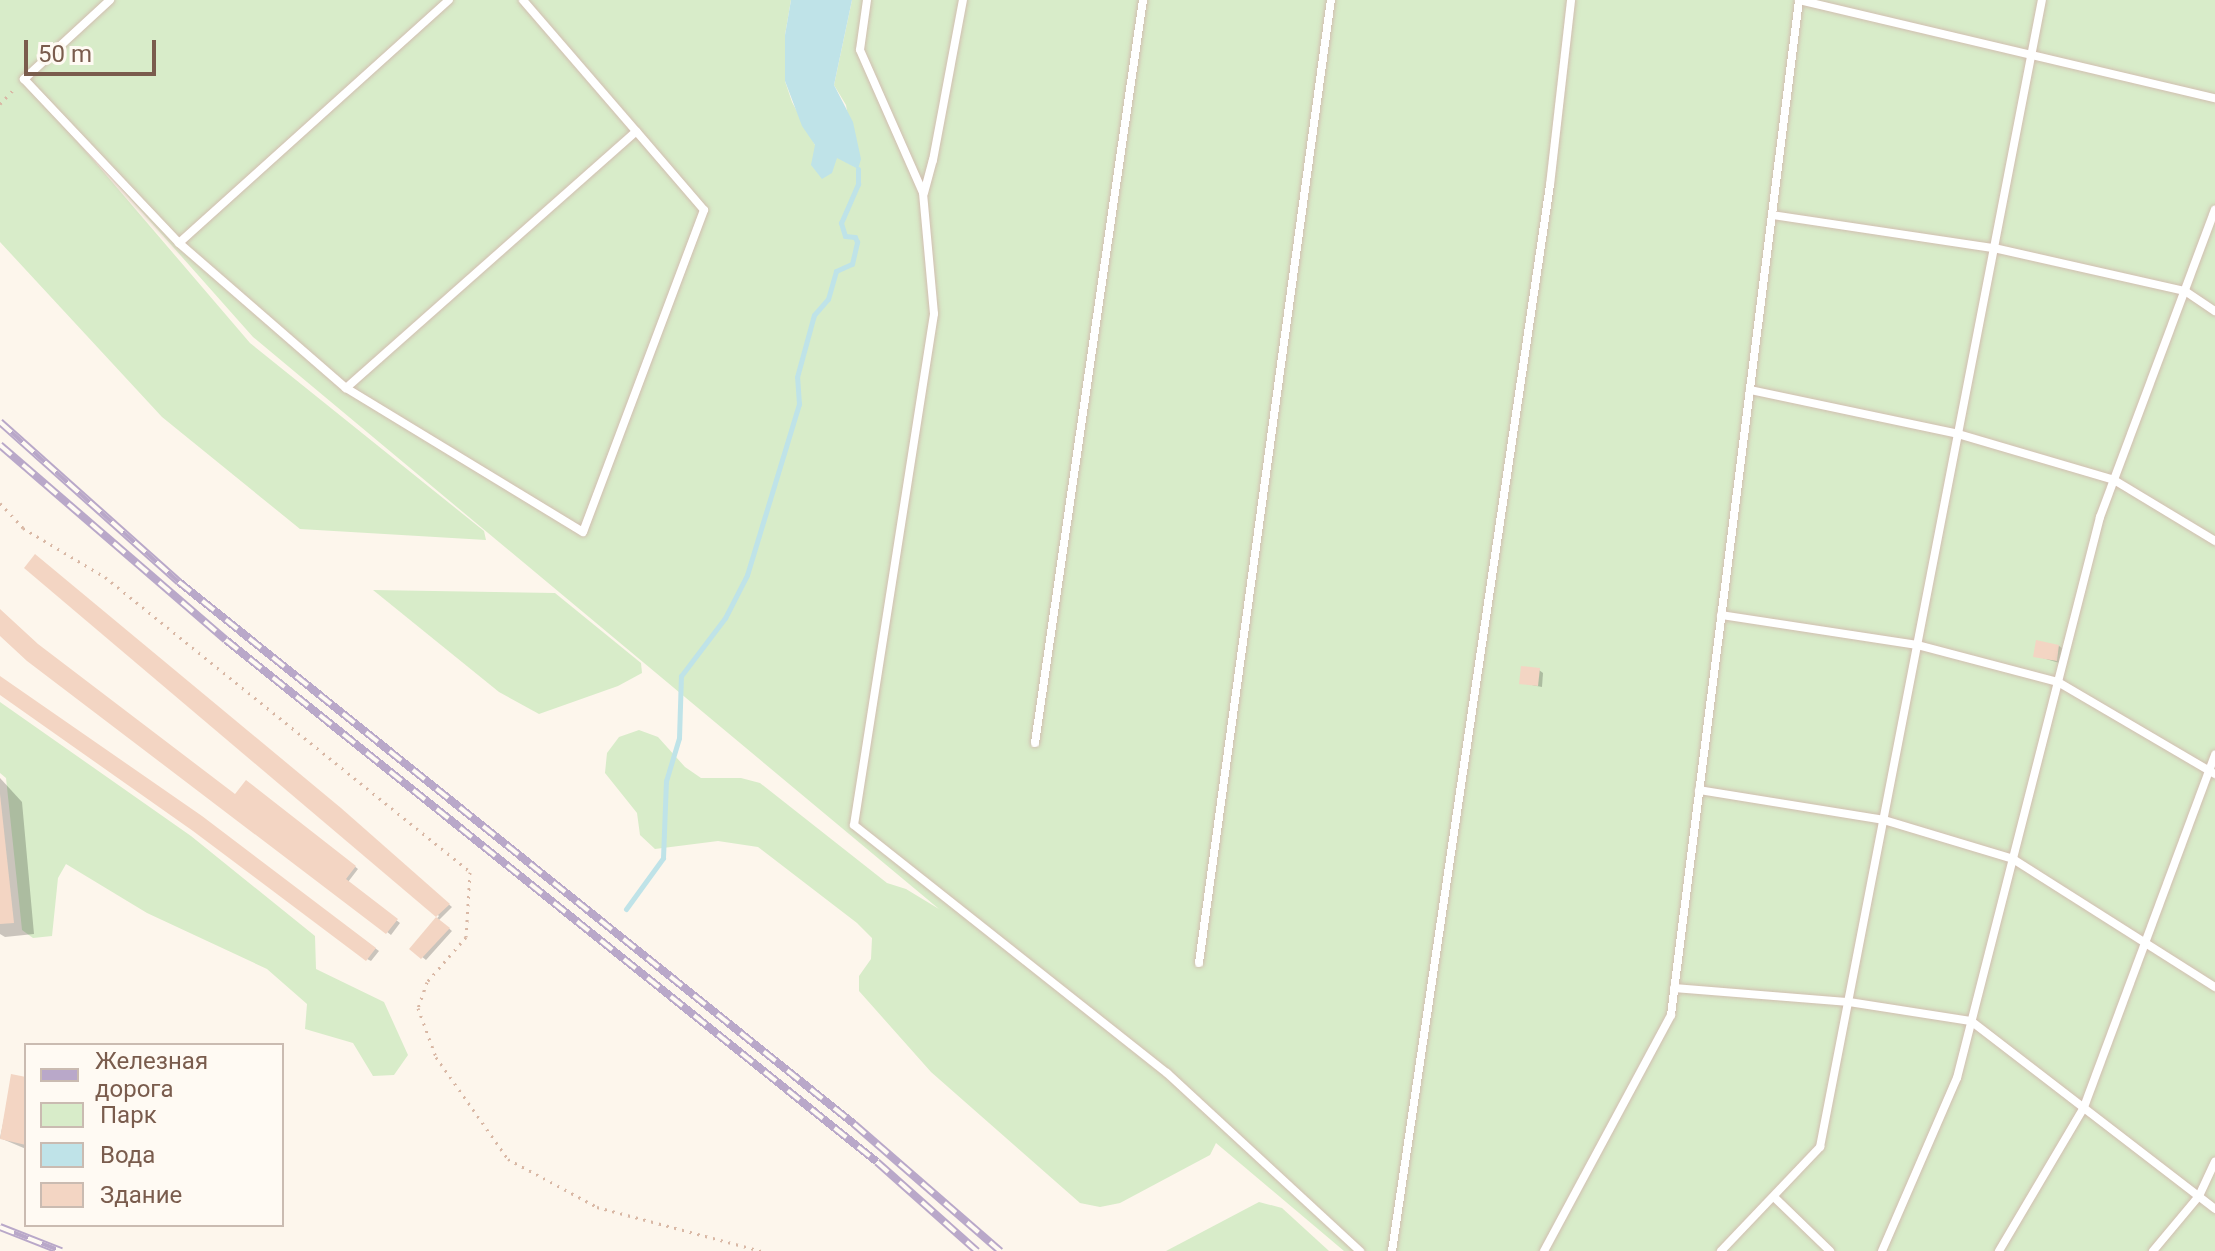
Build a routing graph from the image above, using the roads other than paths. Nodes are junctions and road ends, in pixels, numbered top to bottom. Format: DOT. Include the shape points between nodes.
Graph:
graph roads {
  1 [pos="110,0"];
  2 [pos="449,0"];
  3 [pos="523,0"];
  4 [pos="867,0"];
  5 [pos="963,0"];
  6 [pos="1143,0"];
  7 [pos="1331,0"];
  8 [pos="1571,0"];
  9 [pos="1799,0"];
  10 [pos="2042,0"];
  11 [pos="2032,53"];
  12 [pos="2215,98"];
  13 [pos="636,131"];
  14 [pos="923,193"];
  15 [pos="2215,210"];
  16 [pos="1772,215"];
  17 [pos="179,243"];
  18 [pos="1994,248"];
  19 [pos="2185,291"];
  20 [pos="2215,311"];
  21 [pos="346,388"];
  22 [pos="1750,390"];
  23 [pos="1958,434"];
  24 [pos="2114,480"];
  25 [pos="2215,541"];
  26 [pos="1721,615"];
  27 [pos="1917,645"];
  28 [pos="2058,682"];
  29 [pos="1035,743"];
  30 [pos="2215,755"];
  31 [pos="2212,772"];
  32 [pos="1699,790"];
  33 [pos="1884,820"];
  34 [pos="2013,859"];
  35 [pos="2147,944"];
  36 [pos="1199,963"];
  37 [pos="2215,987"];
  38 [pos="1674,988"];
  39 [pos="1849,1002"];
  40 [pos="1971,1021"];
  41 [pos="2084,1107"];
  42 [pos="2215,1162"];
  43 [pos="2199,1196"];
  44 [pos="1774,1197"];
  45 [pos="2215,1209"];
  46 [pos="1360,1251"];
  47 [pos="1392,1251"];
  48 [pos="1544,1251"];
  49 [pos="1721,1251"];
  50 [pos="1830,1251"];
  51 [pos="1882,1251"];
  52 [pos="1999,1251"];
  53 [pos="2153,1251"];
  1 -- 17 [label="lane" via="24,79"];
  2 -- 17 [label="lane"];
  3 -- 13 [label="lane"];
  4 -- 14 [label="lane" via="860,50"];
  5 -- 14 [label="lane"];
  6 -- 29 [label="lane"];
  7 -- 36 [label="lane"];
  8 -- 47 [label="lane" via="1550,185"];
  9 -- 11 [label="lane"];
  9 -- 16 [label="lane"];
  10 -- 11 [label="lane"];
  11 -- 12 [label="lane"];
  11 -- 18 [label="lane"];
  13 -- 21 [label="lane"];
  13 -- 21 [label="lane" via="704,210 583,532"];
  14 -- 46 [label="lane" via="934,314 854,825 1167,1073"];
  15 -- 19 [label="lane"];
  16 -- 18 [label="lane"];
  16 -- 22 [label="lane"];
  17 -- 21 [label="lane"];
  18 -- 19 [label="lane"];
  18 -- 23 [label="lane"];
  19 -- 20 [label="lane"];
  19 -- 24 [label="lane"];
  22 -- 23 [label="lane"];
  22 -- 26 [label="lane"];
  23 -- 24 [label="lane"];
  23 -- 27 [label="lane"];
  24 -- 25 [label="lane"];
  24 -- 28 [label="lane"];
  26 -- 27 [label="lane"];
  26 -- 32 [label="lane"];
  27 -- 28 [label="lane"];
  27 -- 33 [label="lane"];
  28 -- 31 [label="lane"];
  28 -- 34 [label="lane"];
  30 -- 31 [label="lane"];
  31 -- 35 [label="lane"];
  32 -- 33 [label="lane"];
  32 -- 38 [label="lane"];
  33 -- 34 [label="lane"];
  33 -- 39 [label="lane"];
  34 -- 35 [label="lane"];
  34 -- 40 [label="lane"];
  35 -- 37 [label="lane"];
  35 -- 41 [label="lane"];
  38 -- 39 [label="lane"];
  38 -- 48 [label="lane" via="1671,1015"];
  39 -- 40 [label="lane"];
  39 -- 44 [label="lane" via="1820,1147"];
  40 -- 41 [label="lane"];
  40 -- 51 [label="lane" via="1957,1078"];
  41 -- 43 [label="lane"];
  41 -- 52 [label="lane"];
  42 -- 43 [label="lane"];
  43 -- 45 [label="lane"];
  43 -- 53 [label="lane"];
  44 -- 49 [label="lane"];
  44 -- 50 [label="lane"];
}
